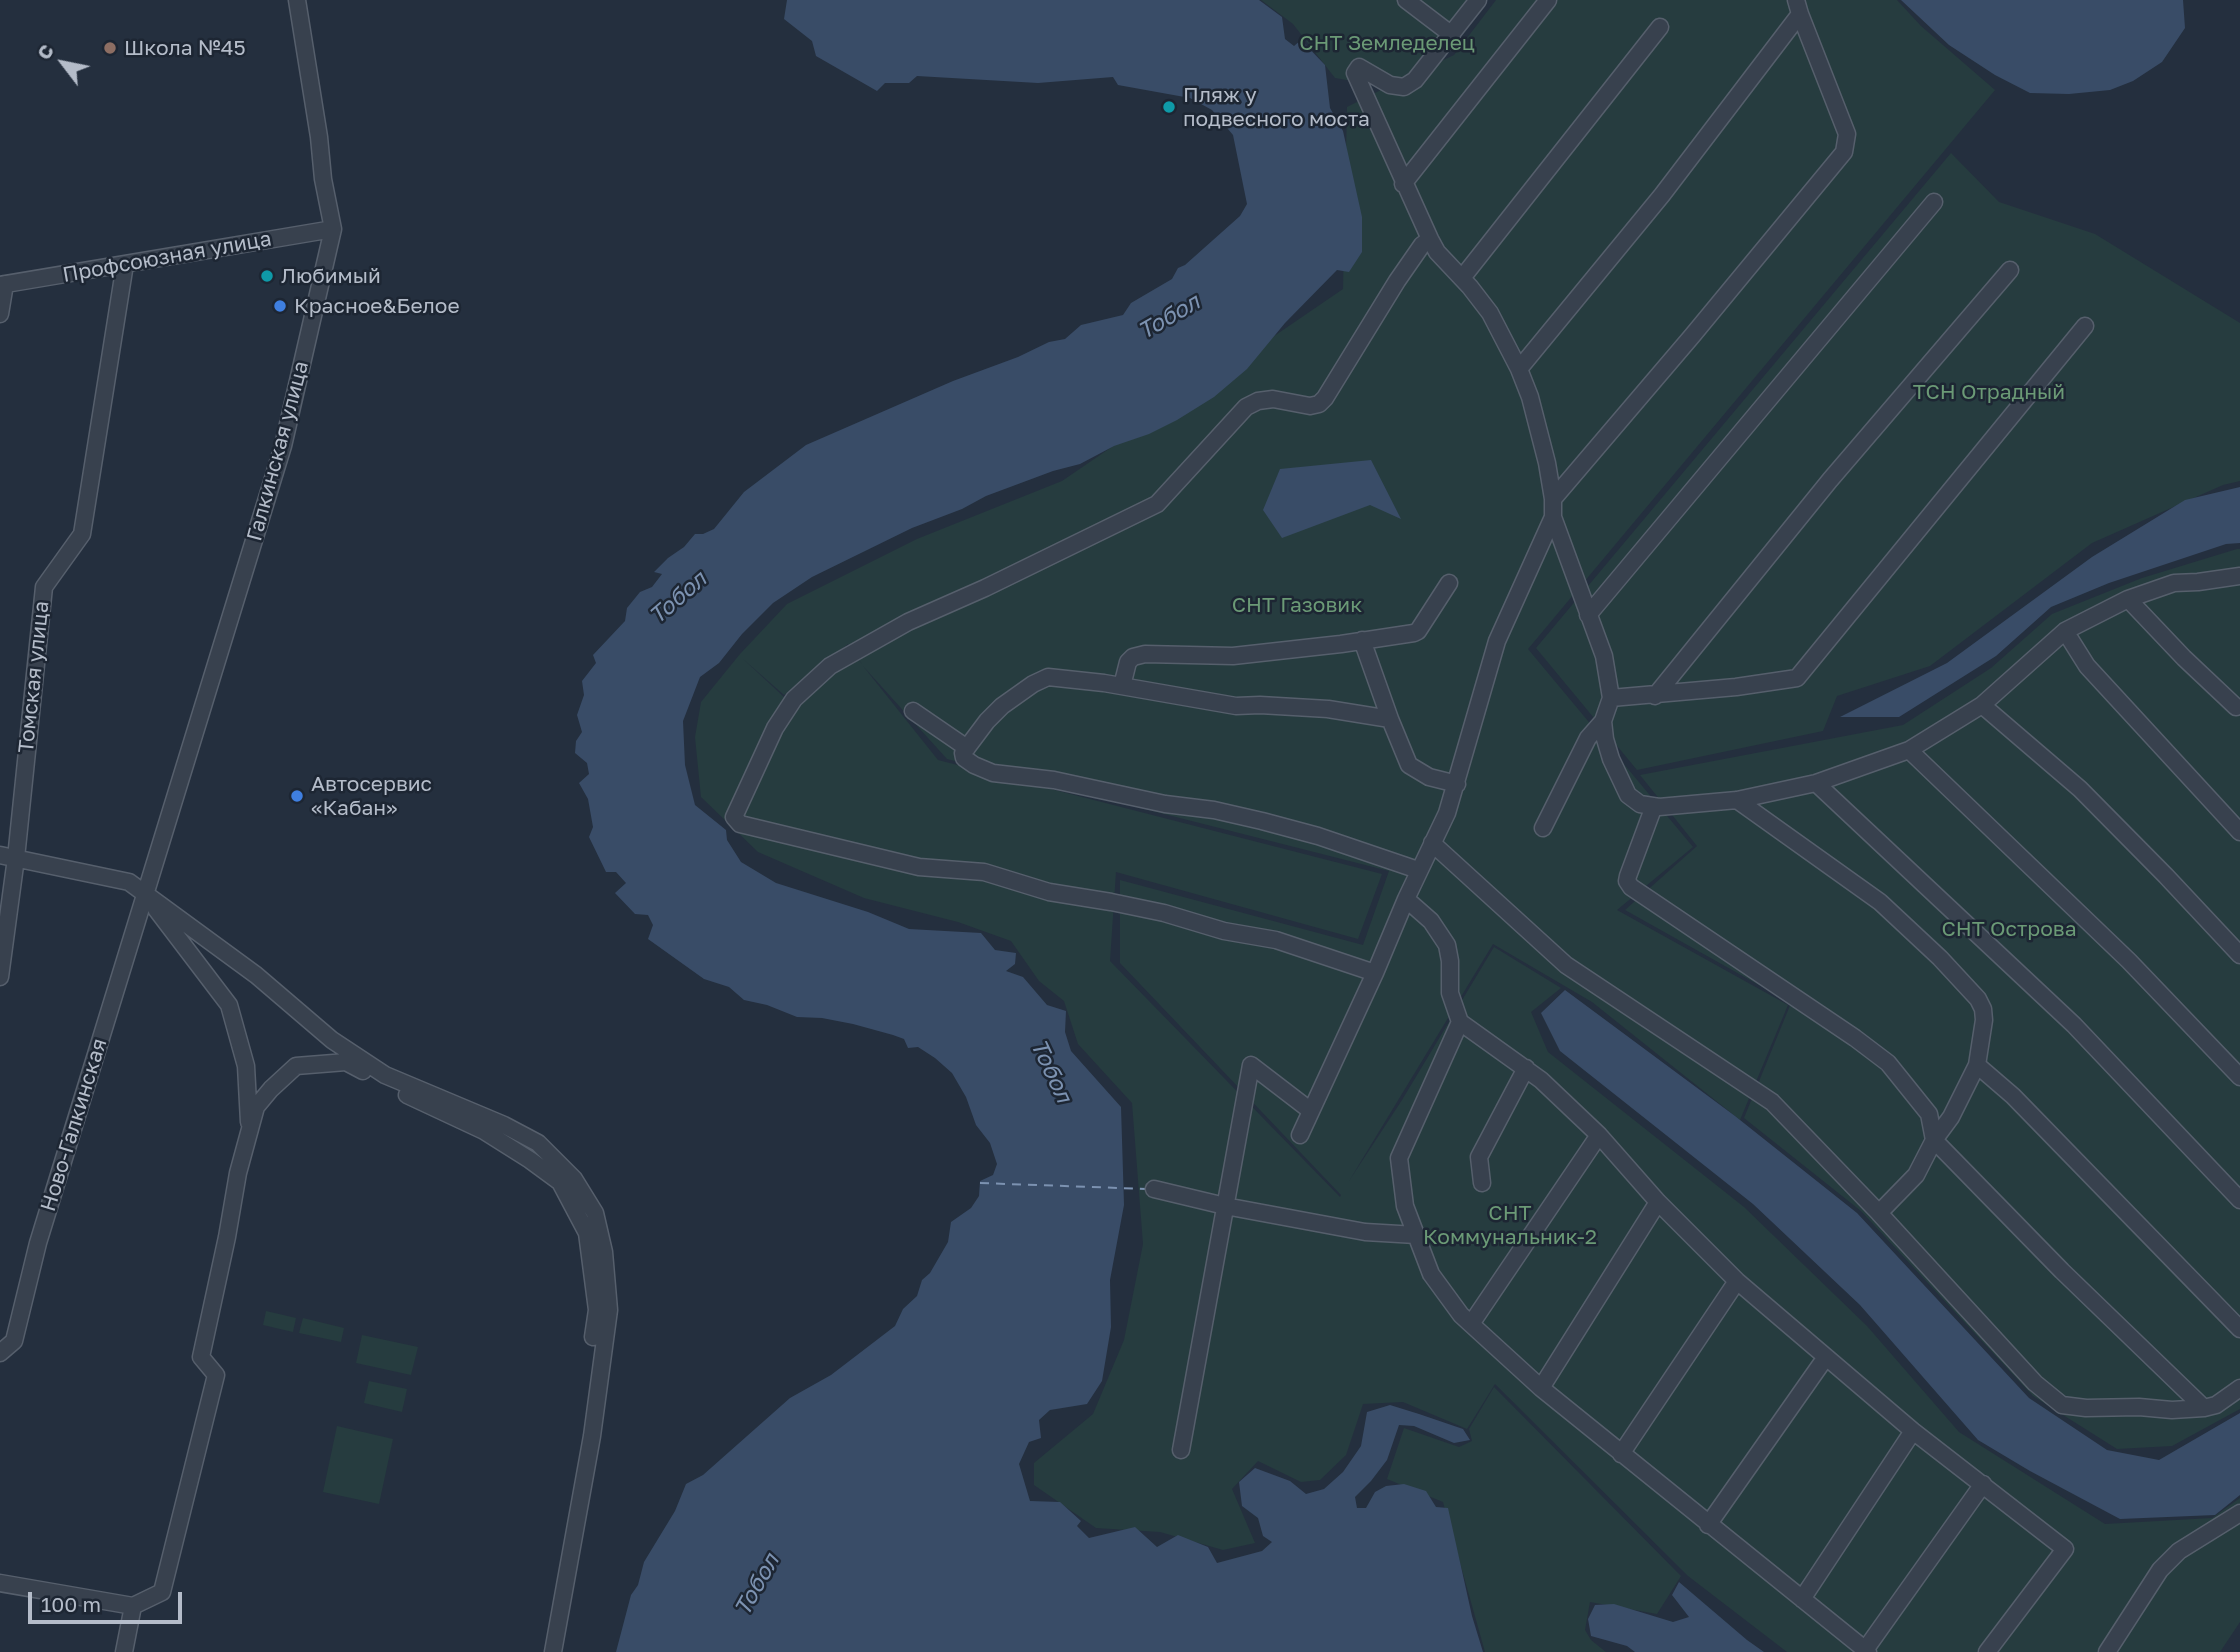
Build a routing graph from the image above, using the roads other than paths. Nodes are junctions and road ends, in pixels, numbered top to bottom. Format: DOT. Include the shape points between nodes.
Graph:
graph roads {
  1 [pos="297,0"];
  2 [pos="1406,0"];
  3 [pos="1478,0"];
  4 [pos="1548,0"];
  5 [pos="1798,7"];
  6 [pos="1660,27"];
  7 [pos="1452,35"];
  8 [pos="1403,184"];
  9 [pos="1934,202"];
  10 [pos="333,229"];
  11 [pos="1430,239"];
  12 [pos="125,264"];
  13 [pos="2010,270"];
  14 [pos="1462,278"];
  15 [pos="3,284"];
  16 [pos="0,314"];
  17 [pos="2085,326"];
  18 [pos="1519,369"];
  19 [pos="1553,499"];
  20 [pos="1553,517"];
  21 [pos="2240,576"];
  22 [pos="1449,583"];
  23 [pos="2128,600"];
  24 [pos="1588,615"];
  25 [pos="2065,631"];
  26 [pos="1362,640"];
  27 [pos="1122,686"];
  28 [pos="1655,696"];
  29 [pos="1611,698"];
  30 [pos="1982,705"];
  31 [pos="2236,707"];
  32 [pos="913,711"];
  33 [pos="1390,719"];
  34 [pos="1603,721"];
  35 [pos="967,747"];
  36 [pos="1909,750"];
  37 [pos="1816,783"];
  38 [pos="1457,784"];
  39 [pos="1737,800"];
  40 [pos="1654,806"];
  41 [pos="1543,828"];
  42 [pos="2240,832"];
  43 [pos="1432,844"];
  44 [pos="8,856"];
  45 [pos="1418,870"];
  46 [pos="144,893"];
  47 [pos="1406,899"];
  48 [pos="2240,955"];
  49 [pos="1375,973"];
  50 [pos="0,978"];
  51 [pos="1460,1022"];
  52 [pos="1977,1065"];
  53 [pos="1526,1068"];
  54 [pos="2240,1077"];
  55 [pos="1311,1111"];
  56 [pos="249,1132"];
  57 [pos="1300,1135"];
  58 [pos="1599,1135"];
  59 [pos="1934,1140"];
  60 [pos="1482,1183"];
  61 [pos="1154,1189"];
  62 [pos="2240,1200"];
  63 [pos="1658,1202"];
  64 [pos="1225,1206"];
  65 [pos="1879,1213"];
  66 [pos="1416,1235"];
  67 [pos="1737,1281"];
  68 [pos="1471,1324"];
  69 [pos="2240,1329"];
  70 [pos="593,1337"];
  71 [pos="0,1353"];
  72 [pos="1826,1357"];
  73 [pos="1541,1388"];
  74 [pos="2240,1388"];
  75 [pos="2204,1408"];
  76 [pos="1913,1431"];
  77 [pos="1181,1450"];
  78 [pos="1621,1454"];
  79 [pos="1983,1484"];
  80 [pos="2240,1513"];
  81 [pos="1708,1525"];
  82 [pos="0,1583"];
  83 [pos="1802,1599"];
  84 [pos="133,1606"];
  85 [pos="1867,1651"];
  86 [pos="124,1652"];
  87 [pos="552,1652"];
  88 [pos="1987,1652"];
  89 [pos="2107,1652"];
  1 -- 10 [label="street, Галкинская улица"];
  2 -- 7 [label="street"];
  3 -- 7 [label="street"];
  4 -- 8 [label="street"];
  5 -- 18 [label="street" via="1662,195"];
  5 -- 19 [label="street" via="1847,134 1844,152"];
  6 -- 14 [label="street"];
  7 -- 8 [label="street" via="1404,87 1390,85 1359,67 1354,73"];
  8 -- 11 [label="street"];
  9 -- 24 [label="street"];
  10 -- 12 [label="street, Профсоюзная улица"];
  10 -- 46 [label="street, Галкинская улица" via="283,446"];
  11 -- 14 [label="street"];
  11 -- 49 [label="street" via="1397,281 1319,404 1273,399 1246,407 1157,504 908,622 830,666 794,699 775,728 734,817 740,824 919,867 984,872 1049,892 1276,940"];
  12 -- 15 [label="street, Профсоюзная улица"];
  12 -- 44 [label="street, Томская улица" via="82,534 44,587"];
  13 -- 28 [label="street" via="1830,480"];
  14 -- 18 [label="street" via="1490,313"];
  15 -- 16 [label="street"];
  17 -- 28 [label="street" via="1797,678"];
  18 -- 19 [label="street" via="1530,397"];
  19 -- 20 [label="street"];
  20 -- 24 [label="street"];
  20 -- 38 [label="street" via="1497,641"];
  21 -- 23 [label="street" via="2174,583"];
  22 -- 26 [label="street" via="1414,634"];
  23 -- 25 [label="street"];
  23 -- 31 [label="street"];
  24 -- 29 [label="street" via="1604,656"];
  25 -- 30 [label="street"];
  25 -- 42 [label="street" via="2087,666"];
  26 -- 27 [label="street" via="1233,656 1145,654 1128,662"];
  26 -- 33 [label="street"];
  27 -- 33 [label="street" via="1236,706 1328,709"];
  27 -- 35 [label="street" via="1048,677 1002,706"];
  28 -- 29 [label="street"];
  29 -- 34 [label="street"];
  30 -- 36 [label="street"];
  30 -- 48 [label="street" via="2080,789"];
  32 -- 35 [label="street"];
  33 -- 38 [label="street" via="1409,765 1429,777"];
  34 -- 40 [label="street" via="1611,759 1628,795 1640,804"];
  34 -- 41 [label="street" via="1588,738"];
  35 -- 45 [label="street" via="964,758 983,770 1262,821"];
  36 -- 37 [label="street"];
  36 -- 54 [label="street" via="2129,961"];
  37 -- 39 [label="street"];
  37 -- 62 [label="street" via="2074,1025"];
  38 -- 43 [label="street"];
  39 -- 40 [label="street"];
  39 -- 52 [label="street" via="1880,902 1978,999 1984,1020"];
  40 -- 59 [label="street" via="1628,876 1631,887 1888,1063 1929,1114"];
  43 -- 45 [label="street"];
  43 -- 65 [label="street" via="1566,965 1772,1102"];
  44 -- 46 [label="street" via="129,882"];
  44 -- 50 [label="street, Томская улица"];
  45 -- 47 [label="street"];
  46 -- 56 [label="street" via="229,1005 246,1066"];
  46 -- 71 [label="street, Ново-Галкинская" via="38,1243 14,1340"];
  46 -- 87 [label="street" via="256,975 332,1040 385,1074 538,1143 574,1179 595,1213 609,1310 592,1436"];
  47 -- 49 [label="street"];
  47 -- 51 [label="street" via="1431,920 1447,945 1450,993"];
  49 -- 55 [label="street"];
  51 -- 53 [label="street"];
  51 -- 66 [label="street" via="1399,1158 1405,1206"];
  52 -- 59 [label="street"];
  52 -- 69 [label="street" via="2013,1096"];
  53 -- 58 [label="street"];
  53 -- 60 [label="street" via="1479,1157"];
  55 -- 57 [label="street"];
  55 -- 64 [label="street" via="1251,1065"];
  56 -- 70 [label="street" via="256,1107 296,1066 346,1062 484,1131 560,1182 587,1233 597,1310"];
  56 -- 84 [label="street" via="201,1357 216,1375 162,1592"];
  58 -- 63 [label="street"];
  58 -- 68 [label="street"];
  59 -- 65 [label="street" via="1916,1175"];
  59 -- 75 [label="street"];
  61 -- 64 [label="street"];
  63 -- 67 [label="street"];
  63 -- 73 [label="street"];
  64 -- 66 [label="street" via="1365,1232"];
  64 -- 77 [label="street"];
  65 -- 75 [label="street" via="2035,1383 2062,1405"];
  66 -- 68 [label="street" via="1431,1273"];
  67 -- 72 [label="street"];
  67 -- 78 [label="street"];
  68 -- 73 [label="street"];
  72 -- 76 [label="street"];
  72 -- 81 [label="street"];
  73 -- 78 [label="street"];
  74 -- 75 [label="street"];
  76 -- 79 [label="street"];
  76 -- 83 [label="street"];
  78 -- 81 [label="street"];
  79 -- 85 [label="street"];
  79 -- 88 [label="street" via="2066,1549"];
  80 -- 89 [label="street" via="2179,1551 2160,1570"];
  81 -- 83 [label="street"];
  82 -- 84 [label="street"];
  83 -- 85 [label="street"];
  84 -- 86 [label="street"];
}
